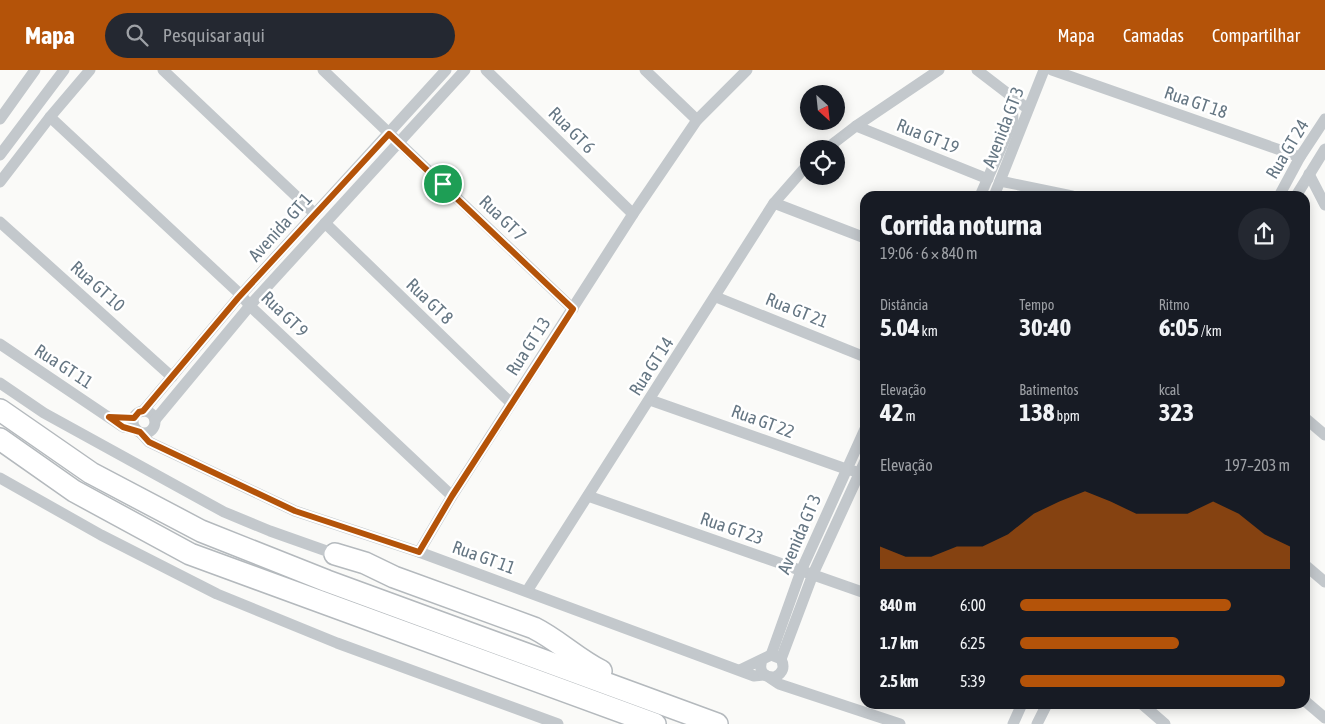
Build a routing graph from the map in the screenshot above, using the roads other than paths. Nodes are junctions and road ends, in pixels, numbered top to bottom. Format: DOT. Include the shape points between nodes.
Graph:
graph roads {
  1 [pos="35,70"];
  2 [pos="64,70"];
  3 [pos="90,70"];
  4 [pos="163,70"];
  5 [pos="323,70"];
  6 [pos="446,70"];
  7 [pos="464,70"];
  8 [pos="486,70"];
  9 [pos="645,70"];
  10 [pos="747,70"];
  11 [pos="938,70"];
  12 [pos="977,70"];
  13 [pos="1044,70"];
  14 [pos="1052,70"];
  15 [pos="1012,97"];
  16 [pos="1028,110"];
  17 [pos="50,117"];
  18 [pos="0,119"];
  19 [pos="1325,119"];
  20 [pos="697,120"];
  21 [pos="856,126"];
  22 [pos="389,134"];
  23 [pos="838,140"];
  24 [pos="399,143"];
  25 [pos="1325,149"];
  26 [pos="0,155"];
  27 [pos="1300,157"];
  28 [pos="800,173"];
  29 [pos="1309,174"];
  30 [pos="988,180"];
  31 [pos="0,182"];
  32 [pos="1000,182"];
  33 [pos="982,191"];
  34 [pos="996,191"];
  35 [pos="1046,191"];
  36 [pos="1282,191"];
  37 [pos="1299,191"];
  38 [pos="774,203"];
  39 [pos="1325,205"];
  40 [pos="315,214"];
  41 [pos="633,214"];
  42 [pos="0,222"];
  43 [pos="325,224"];
  44 [pos="860,236"];
  45 [pos="241,295"];
  46 [pos="716,297"];
  47 [pos="250,306"];
  48 [pos="573,309"];
  49 [pos="0,344"];
  50 [pos="860,354"];
  51 [pos="172,377"];
  52 [pos="0,383"];
  53 [pos="650,400"];
  54 [pos="511,403"];
  55 [pos="0,410"];
  56 [pos="1310,422"];
  57 [pos="138,423"];
  58 [pos="154,423"];
  59 [pos="1325,436"];
  60 [pos="0,439"];
  61 [pos="860,440"];
  62 [pos="163,448"];
  63 [pos="846,470"];
  64 [pos="860,473"];
  65 [pos="860,477"];
  66 [pos="0,478"];
  67 [pos="452,496"];
  68 [pos="588,496"];
  69 [pos="419,552"];
  70 [pos="335,554"];
  71 [pos="1310,569"];
  72 [pos="801,571"];
  73 [pos="813,574"];
  74 [pos="327,582"];
  75 [pos="1325,582"];
  76 [pos="527,591"];
  77 [pos="860,591"];
  78 [pos="774,661"];
  79 [pos="740,670"];
  80 [pos="767,677"];
  81 [pos="794,689"];
  82 [pos="639,695"];
  83 [pos="1310,705"];
  84 [pos="1020,709"];
  85 [pos="1045,709"];
  86 [pos="1148,709"];
  87 [pos="1325,718"];
  88 [pos="558,724"];
  89 [pos="655,724"];
  90 [pos="717,724"];
  91 [pos="900,724"];
  92 [pos="1013,724"];
  93 [pos="1037,724"];
  94 [pos="1165,724"];
  1 -- 18 [label="street"];
  2 -- 26 [label="street"];
  3 -- 17 [label="street"];
  4 -- 40 [label="street"];
  5 -- 22 [label="street, Rua GT 7"];
  6 -- 22 [label="street, Avenida GT 1"];
  7 -- 24 [label="street, Avenida GT 1"];
  8 -- 41 [label="street, Rua GT 6"];
  9 -- 20 [label="street"];
  10 -- 20 [label="street, Rua GT 13"];
  11 -- 21 [label="street"];
  12 -- 15 [label="street"];
  13 -- 16 [label="street, Avenida GT 3"];
  14 -- 27 [label="street, Rua GT 18"];
  15 -- 16 [label="street"];
  15 -- 30 [label="street, Avenida GT 3" via="1012,121"];
  16 -- 32 [label="street, Avenida GT 3"];
  17 -- 31 [label="street"];
  17 -- 45 [label="street, Rua GT 9"];
  19 -- 27 [label="street, Rua GT 24"];
  20 -- 41 [label="street, Rua GT 13"];
  21 -- 23 [label="street"];
  21 -- 30 [label="street, Rua GT 19"];
  22 -- 24 [label="street, Rua GT 7"];
  22 -- 40 [label="street, Avenida GT 1"];
  24 -- 43 [label="street, Avenida GT 1"];
  24 -- 48 [label="street, Rua GT 7"];
  25 -- 29 [label="street"];
  27 -- 36 [label="street, Rua GT 24"];
  28 -- 38 [label="street, Rua GT 14"];
  29 -- 37 [label="street"];
  29 -- 39 [label="street"];
  30 -- 33 [label="street, Avenida GT 3"];
  32 -- 34 [label="street, Avenida GT 3"];
  32 -- 35 [label="street"];
  38 -- 44 [label="street"];
  38 -- 46 [label="street, Rua GT 14"];
  40 -- 45 [label="street, Avenida GT 1"];
  41 -- 48 [label="street, Rua GT 13"];
  42 -- 51 [label="street, Rua GT 10"];
  43 -- 47 [label="street, Avenida GT 1"];
  43 -- 54 [label="street, Rua GT 8"];
  45 -- 47 [label="street, Rua GT 9"];
  45 -- 51 [label="street, Avenida GT 1"];
  46 -- 50 [label="street, Rua GT 21"];
  46 -- 53 [label="street, Rua GT 14"];
  47 -- 58 [label="street, Avenida GT 1"];
  47 -- 67 [label="street, Rua GT 9"];
  48 -- 54 [label="street, Rua GT 13"];
  49 -- 57 [label="street, Rua GT 11" via="123,427"];
  51 -- 57 [label="street, Avenida GT 1"];
  52 -- 70 [label="street" via="44,414 224,512"];
  53 -- 63 [label="street, Rua GT 22"];
  53 -- 68 [label="street, Rua GT 14"];
  54 -- 67 [label="street, Rua GT 13"];
  55 -- 74 [label="highway" via="91,473 201,531"];
  56 -- 59 [label="street"];
  57 -- 58 [label="street" via="150,431"];
  57 -- 58 [label="street" via="150,413"];
  57 -- 62 [label="street, Rua GT 11" via="149,442"];
  58 -- 62 [label="street"];
  60 -- 89 [label="highway" via="74,491 190,554"];
  61 -- 63 [label="street, Avenida GT 3"];
  62 -- 69 [label="street, Rua GT 11" via="295,511"];
  63 -- 64 [label="street, Rua GT 22"];
  63 -- 72 [label="street, Avenida GT 3"];
  65 -- 73 [label="street, Avenida GT 3"];
  66 -- 88 [label="street" via="101,535 217,594 337,643"];
  67 -- 69 [label="street, Rua GT 13"];
  68 -- 72 [label="street, Rua GT 23"];
  68 -- 76 [label="street, Rua GT 14"];
  69 -- 76 [label="street, Rua GT 11"];
  70 -- 74 [label="highway" via="342,569 338,577"];
  70 -- 82 [label="highway" via="534,628"];
  71 -- 75 [label="street"];
  72 -- 73 [label="street, Rua GT 23"];
  72 -- 78 [label="street, Avenida GT 3"];
  73 -- 77 [label="street, Rua GT 23"];
  73 -- 78 [label="street, Avenida GT 3"];
  74 -- 82 [label="highway"];
  76 -- 79 [label="street, Rua GT 11"];
  78 -- 79 [label="street"];
  78 -- 80 [label="street" via="775,677"];
  78 -- 80 [label="street" via="760,668"];
  78 -- 81 [label="street"];
  79 -- 80 [label="street, Rua GT 11"];
  80 -- 81 [label="street, Rua GT 11"];
  81 -- 91 [label="street, Rua GT 11"];
  82 -- 90 [label="highway"];
  83 -- 87 [label="street"];
  84 -- 92 [label="street"];
  85 -- 93 [label="street"];
  86 -- 94 [label="street"];
}
